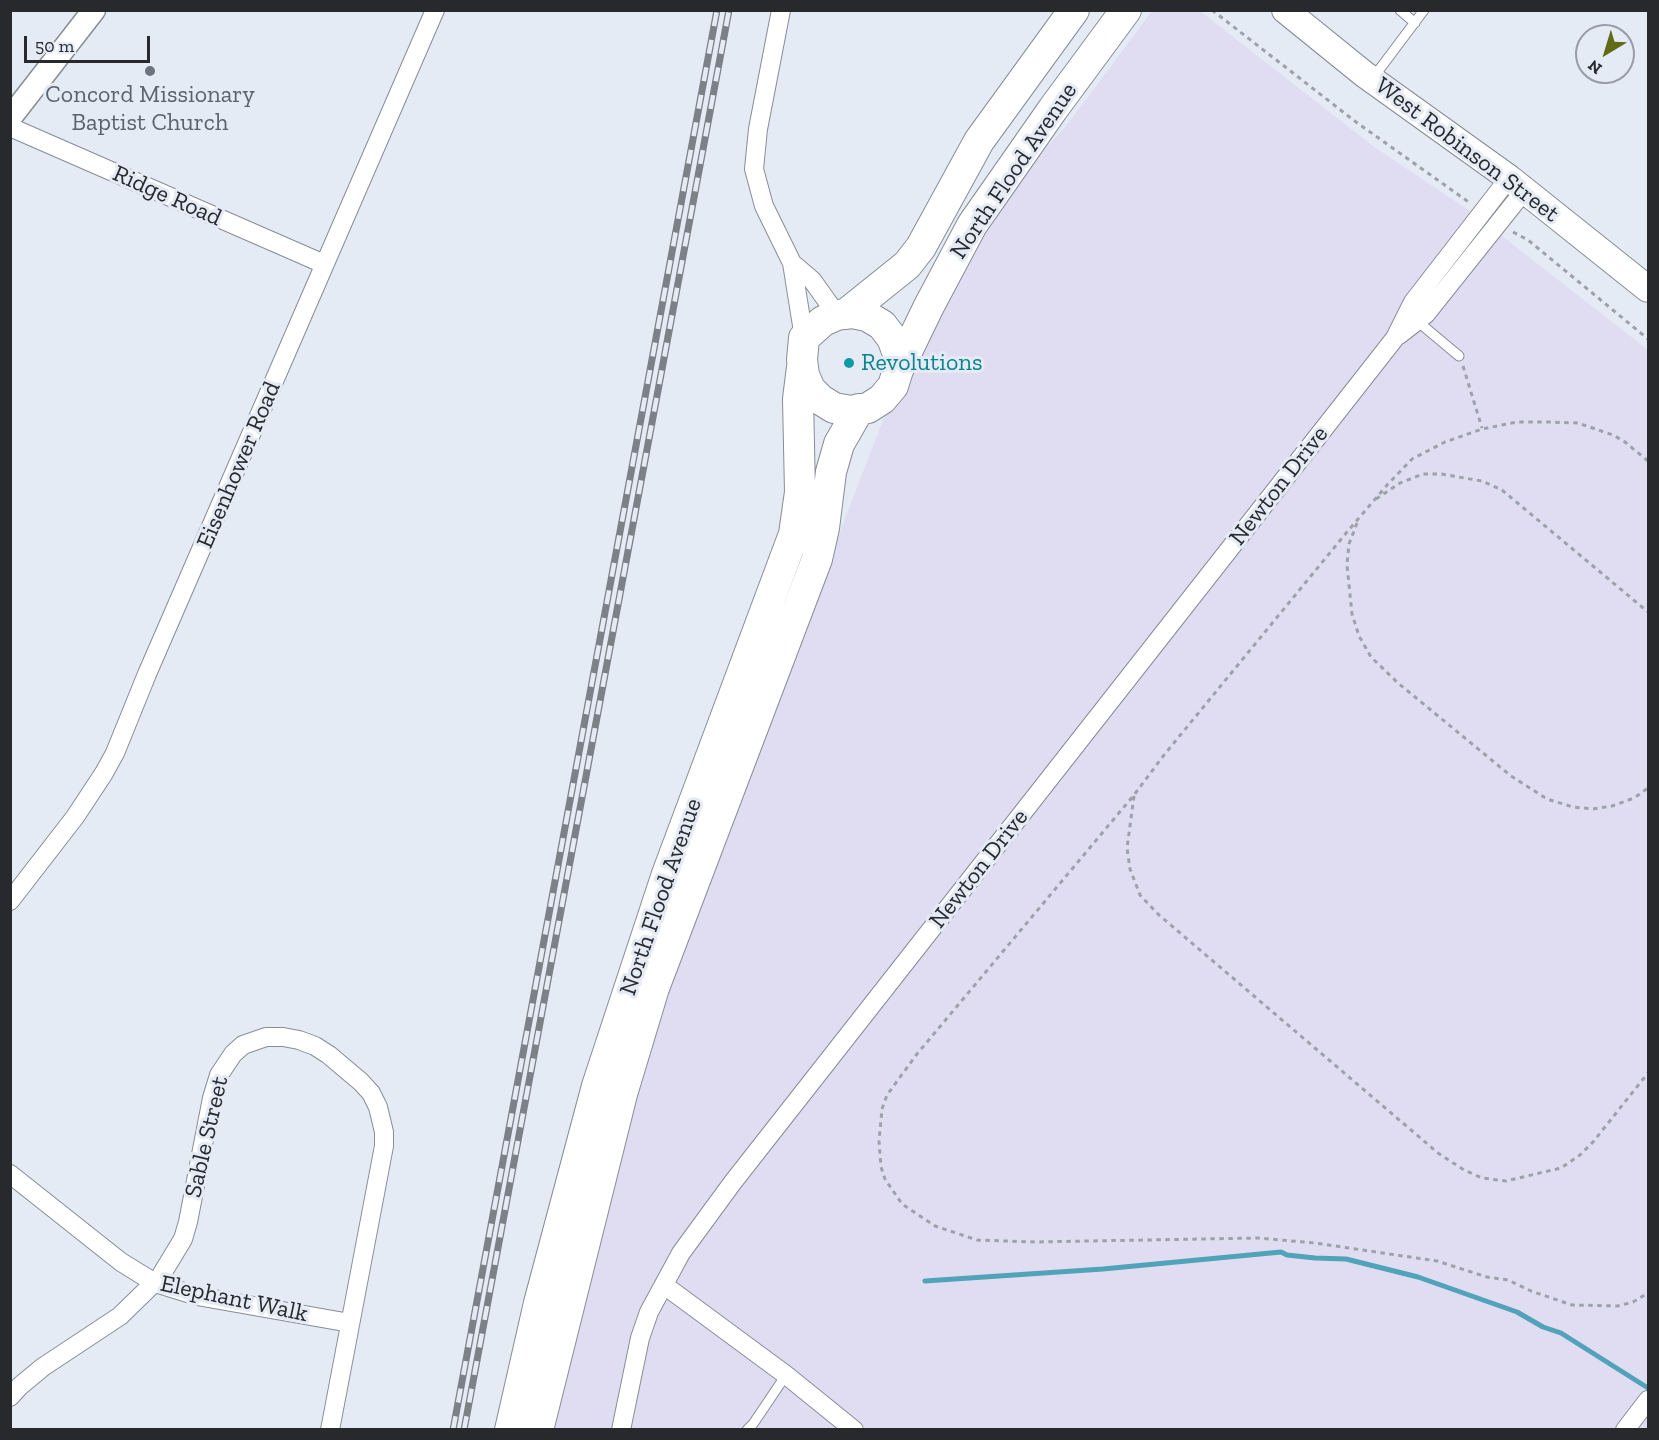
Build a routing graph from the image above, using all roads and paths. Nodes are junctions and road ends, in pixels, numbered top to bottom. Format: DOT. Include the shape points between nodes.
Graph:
graph roads {
  1 [pos="94,10"];
  2 [pos="435,10"];
  3 [pos="781,10"];
  4 [pos="1074,10"];
  5 [pos="1126,10"];
  6 [pos="1212,10"];
  7 [pos="1285,10"];
  8 [pos="1400,10"];
  9 [pos="1424,10"];
  10 [pos="1415,22"];
  11 [pos="1372,79"];
  12 [pos="10,118"];
  13 [pos="10,127"];
  14 [pos="1516,185"];
  15 [pos="1483,212"];
  16 [pos="1499,223"];
  17 [pos="792,263"];
  18 [pos="324,264"];
  19 [pos="1648,289"];
  20 [pos="842,314"];
  21 [pos="1412,317"];
  22 [pos="804,338"];
  23 [pos="1648,339"];
  24 [pos="1459,356"];
  25 [pos="802,368"];
  26 [pos="898,370"];
  27 [pos="859,409"];
  28 [pos="1482,429"];
  29 [pos="1648,461"];
  30 [pos="1373,501"];
  31 [pos="1359,519"];
  32 [pos="1648,612"];
  33 [pos="1648,788"];
  34 [pos="1134,795"];
  35 [pos="10,901"];
  36 [pos="1648,1073"];
  37 [pos="10,1174"];
  38 [pos="154,1283"];
  39 [pos="664,1285"];
  40 [pos="1648,1293"];
  41 [pos="350,1323"];
  42 [pos="786,1376"];
  43 [pos="10,1397"];
  44 [pos="1648,1400"];
  45 [pos="753,1428"];
  46 [pos="330,1430"];
  47 [pos="510,1430"];
  48 [pos="538,1430"];
  49 [pos="621,1430"];
  50 [pos="854,1430"];
  51 [pos="1625,1430"];
  1 -- 12 [label="street"];
  2 -- 18 [label="street, Eisenhower Road"];
  3 -- 17 [label="street" via="754,169 764,206"];
  4 -- 20 [label="main road, North Flood Avenue" via="979,141 921,247 907,265"];
  5 -- 26 [label="main road, North Flood Avenue" via="972,225"];
  6 -- 15 [label="path" via="1356,122"];
  7 -- 11 [label="main road, West Robinson Street"];
  8 -- 10 [label="lane"];
  9 -- 10 [label="lane"];
  10 -- 11 [label="lane"];
  11 -- 14 [label="main road, West Robinson Street"];
  13 -- 18 [label="street, Ridge Road"];
  14 -- 15 [label="street, Newton Drive"];
  14 -- 16 [label="street, Newton Drive"];
  14 -- 19 [label="main road, West Robinson Street"];
  15 -- 21 [label="street, Newton Drive" via="1413,302"];
  16 -- 21 [label="street, Newton Drive" via="1426,314"];
  16 -- 23 [label="path" via="1528,240"];
  17 -- 20 [label="street"];
  17 -- 22 [label="street"];
  18 -- 35 [label="street, Eisenhower Road" via="115,753 75,817"];
  20 -- 22 [label="main road" via="823,321"];
  20 -- 26 [label="main road" via="867,316 882,325 898,354"];
  21 -- 24 [label="lane"];
  21 -- 39 [label="street, Newton Drive" via="737,1177 681,1253"];
  22 -- 25 [label="main road"];
  24 -- 28 [label="path"];
  25 -- 27 [label="main road" via="810,389 821,400 834,408"];
  25 -- 47 [label="main road, North Flood Avenue" via="798,399 800,492 794,534 667,874 597,1086 539,1303"];
  26 -- 27 [label="main road" via="893,386 882,399"];
  27 -- 48 [label="main road, North Flood Avenue" via="839,444 831,472 818,558 654,988 622,1094"];
  28 -- 29 [label="path" via="1517,422 1578,423 1613,435"];
  28 -- 30 [label="path" via="1444,442 1412,459"];
  30 -- 31 [label="path"];
  30 -- 32 [label="path" via="1400,483 1423,474 1482,481 1502,490"];
  31 -- 33 [label="path" via="1349,544 1347,565 1352,614 1371,657 1398,683 1510,776 1547,799 1593,809 1634,798"];
  31 -- 34 [label="path"];
  34 -- 36 [label="path" via="1127,848 1140,895 1438,1153 1464,1170 1482,1178 1506,1181 1561,1168 1593,1142"];
  34 -- 40 [label="path" via="887,1095 879,1142 881,1167 902,1203 935,1226 977,1240 1258,1238 1437,1261 1508,1280 1572,1305 1618,1306"];
  37 -- 38 [label="street, Elephant Walk" via="121,1262"];
  38 -- 41 [label="street, Elephant Walk" via="197,1296"];
  38 -- 41 [label="street, Sable Street" via="183,1239 219,1075 243,1045 266,1036 299,1040 328,1054 361,1082 371,1093 382,1118 384,1146"];
  38 -- 43 [label="street, Sable Street" via="120,1316 44,1366"];
  39 -- 42 [label="street"];
  39 -- 49 [label="street, Newton Drive" via="640,1338"];
  41 -- 46 [label="street, Sable Street"];
  42 -- 45 [label="lane"];
  42 -- 50 [label="street"];
  44 -- 51 [label="street"];
}
